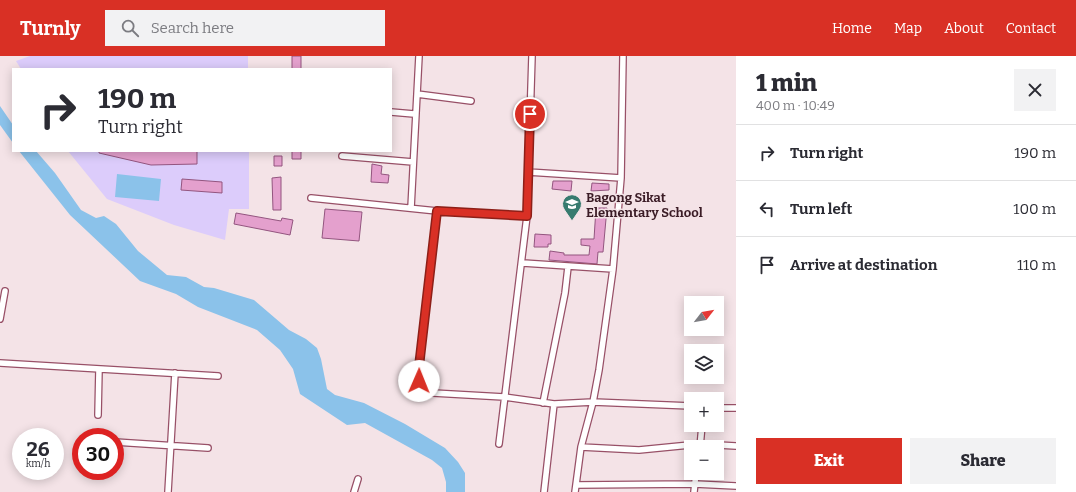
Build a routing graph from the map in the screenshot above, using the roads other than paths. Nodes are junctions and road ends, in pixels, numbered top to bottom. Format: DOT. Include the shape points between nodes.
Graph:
graph roads {
  1 [pos="419,56"];
  2 [pos="532,56"];
  3 [pos="623,56"];
  4 [pos="417,94"];
  5 [pos="471,101"];
  6 [pos="392,112"];
  7 [pos="414,114"];
  8 [pos="342,156"];
  9 [pos="413,162"];
  10 [pos="528,172"];
  11 [pos="621,178"];
  12 [pos="311,198"];
  13 [pos="411,208"];
  14 [pos="437,211"];
  15 [pos="527,216"];
  16 [pos="522,263"];
  17 [pos="568,267"];
  18 [pos="613,269"];
  19 [pos="5,291"];
  20 [pos="0,318"];
  21 [pos="0,363"];
  22 [pos="99,369"];
  23 [pos="175,373"];
  24 [pos="218,376"];
  25 [pos="504,397"];
  26 [pos="594,402"];
  27 [pos="543,403"];
  28 [pos="554,404"];
  29 [pos="684,406"];
  30 [pos="724,408"];
  31 [pos="736,408"];
  32 [pos="98,415"];
  33 [pos="124,442"];
  34 [pos="499,444"];
  35 [pos="170,445"];
  36 [pos="724,446"];
  37 [pos="736,446"];
  38 [pos="581,447"];
  39 [pos="684,447"];
  40 [pos="208,448"];
  41 [pos="358,478"];
  42 [pos="695,480"];
  43 [pos="576,484"];
  44 [pos="695,484"];
  45 [pos="736,486"];
  46 [pos="168,492"];
  47 [pos="354,492"];
  48 [pos="544,492"];
  49 [pos="575,492"];
  50 [pos="694,492"];
  1 -- 4 [label="street"];
  2 -- 10 [label="street"];
  3 -- 11 [label="street"];
  4 -- 5 [label="street"];
  4 -- 7 [label="street"];
  6 -- 7 [label="street"];
  7 -- 9 [label="street"];
  8 -- 9 [label="street"];
  9 -- 13 [label="street"];
  10 -- 11 [label="street"];
  10 -- 15 [label="street"];
  11 -- 18 [label="street"];
  12 -- 13 [label="street"];
  13 -- 14 [label="street"];
  14 -- 15 [label="street"];
  14 -- 25 [label="street" via="419,381 422,388 433,393"];
  15 -- 16 [label="street"];
  16 -- 17 [label="street"];
  16 -- 25 [label="street"];
  17 -- 18 [label="street"];
  17 -- 27 [label="street"];
  18 -- 26 [label="street"];
  19 -- 20 [label="street"];
  21 -- 22 [label="street"];
  22 -- 23 [label="street"];
  22 -- 32 [label="street"];
  23 -- 24 [label="street"];
  23 -- 35 [label="street"];
  25 -- 27 [label="street"];
  25 -- 34 [label="street"];
  26 -- 28 [label="street"];
  26 -- 29 [label="street"];
  26 -- 38 [label="street"];
  27 -- 28 [label="street"];
  28 -- 48 [label="street"];
  30 -- 31 [label="street"];
  33 -- 35 [label="street"];
  35 -- 40 [label="street"];
  35 -- 46 [label="street"];
  36 -- 37 [label="street"];
  38 -- 39 [label="street" via="639,450"];
  38 -- 43 [label="street"];
  41 -- 47 [label="street"];
  42 -- 44 [label="street"];
  43 -- 44 [label="street"];
  43 -- 49 [label="street"];
  44 -- 45 [label="street"];
  44 -- 50 [label="street"];
}
